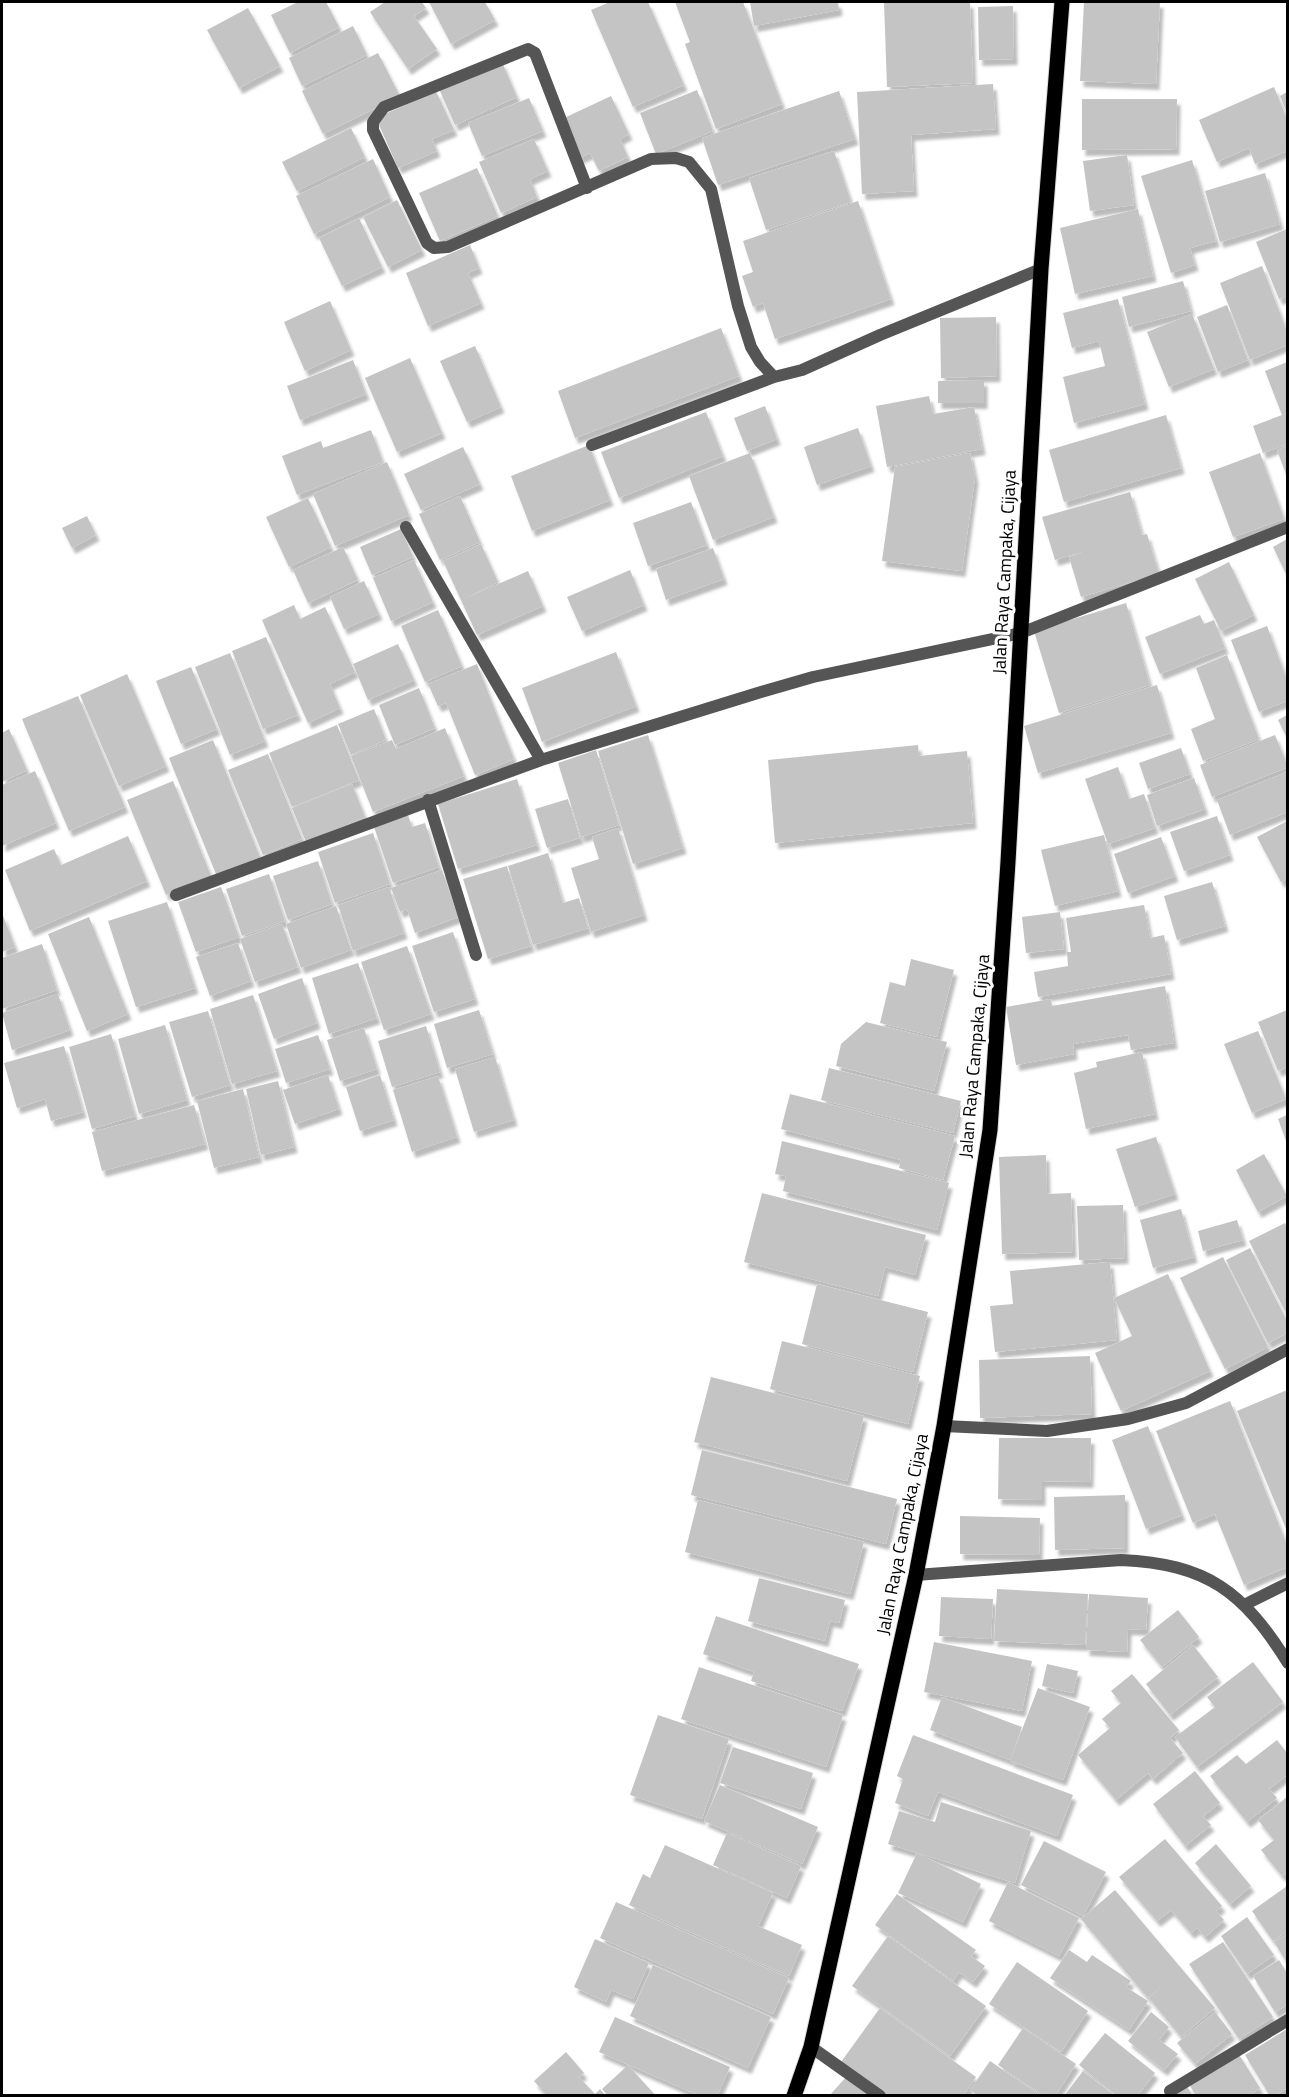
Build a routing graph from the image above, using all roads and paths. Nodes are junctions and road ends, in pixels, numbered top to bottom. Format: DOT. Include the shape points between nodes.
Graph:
graph roads {
  1 [pos="1062,2"];
  2 [pos="587,188"];
  3 [pos="1041,269"];
  4 [pos="774,377"];
  5 [pos="592,445"];
  6 [pos="406,527"];
  7 [pos="1287,527"];
  8 [pos="1021,633"];
  9 [pos="541,760"];
  10 [pos="428,800"];
  11 [pos="176,895"];
  12 [pos="476,955"];
  13 [pos="1287,1349"];
  14 [pos="944,1426"];
  15 [pos="916,1575"];
  16 [pos="1287,1583"];
  17 [pos="1246,1604"];
  18 [pos="1287,1663"];
  19 [pos="1287,2020"];
  20 [pos="811,2047"];
  21 [pos="1170,2091"];
  22 [pos="794,2096"];
  23 [pos="880,2096"];
  1 -- 3 [label="main road, Jalan Raya Campaka, Cijaya"];
  2 -- 2 [label="street" via="448,247 434,248 427,243 373,130 373,122 384,107 528,49 535,53"];
  2 -- 4 [label="street" via="651,159 676,158 697,170 711,189 751,347"];
  3 -- 4 [label="street" via="801,370"];
  3 -- 8 [label="main road, Jalan Raya Campaka, Cijaya"];
  4 -- 5 [label="street"];
  6 -- 9 [label="street"];
  7 -- 8 [label="street"];
  8 -- 9 [label="street" via="813,677"];
  8 -- 14 [label="main road, Jalan Raya Campaka, Cijaya" via="990,1130"];
  9 -- 10 [label="street"];
  10 -- 11 [label="street"];
  10 -- 12 [label="street"];
  13 -- 14 [label="street" via="1186,1403 1128,1419 1047,1431"];
  14 -- 15 [label="main road, Jalan Raya Campaka, Cijaya"];
  15 -- 17 [label="street" via="1121,1560 1154,1562 1218,1585"];
  15 -- 20 [label="main road, Jalan Raya Campaka, Cijaya"];
  16 -- 17 [label="street"];
  17 -- 18 [label="street"];
  19 -- 21 [label="street"];
  20 -- 22 [label="main road, Jalan Raya Campaka, Cijaya"];
  20 -- 23 [label="street"];
}
